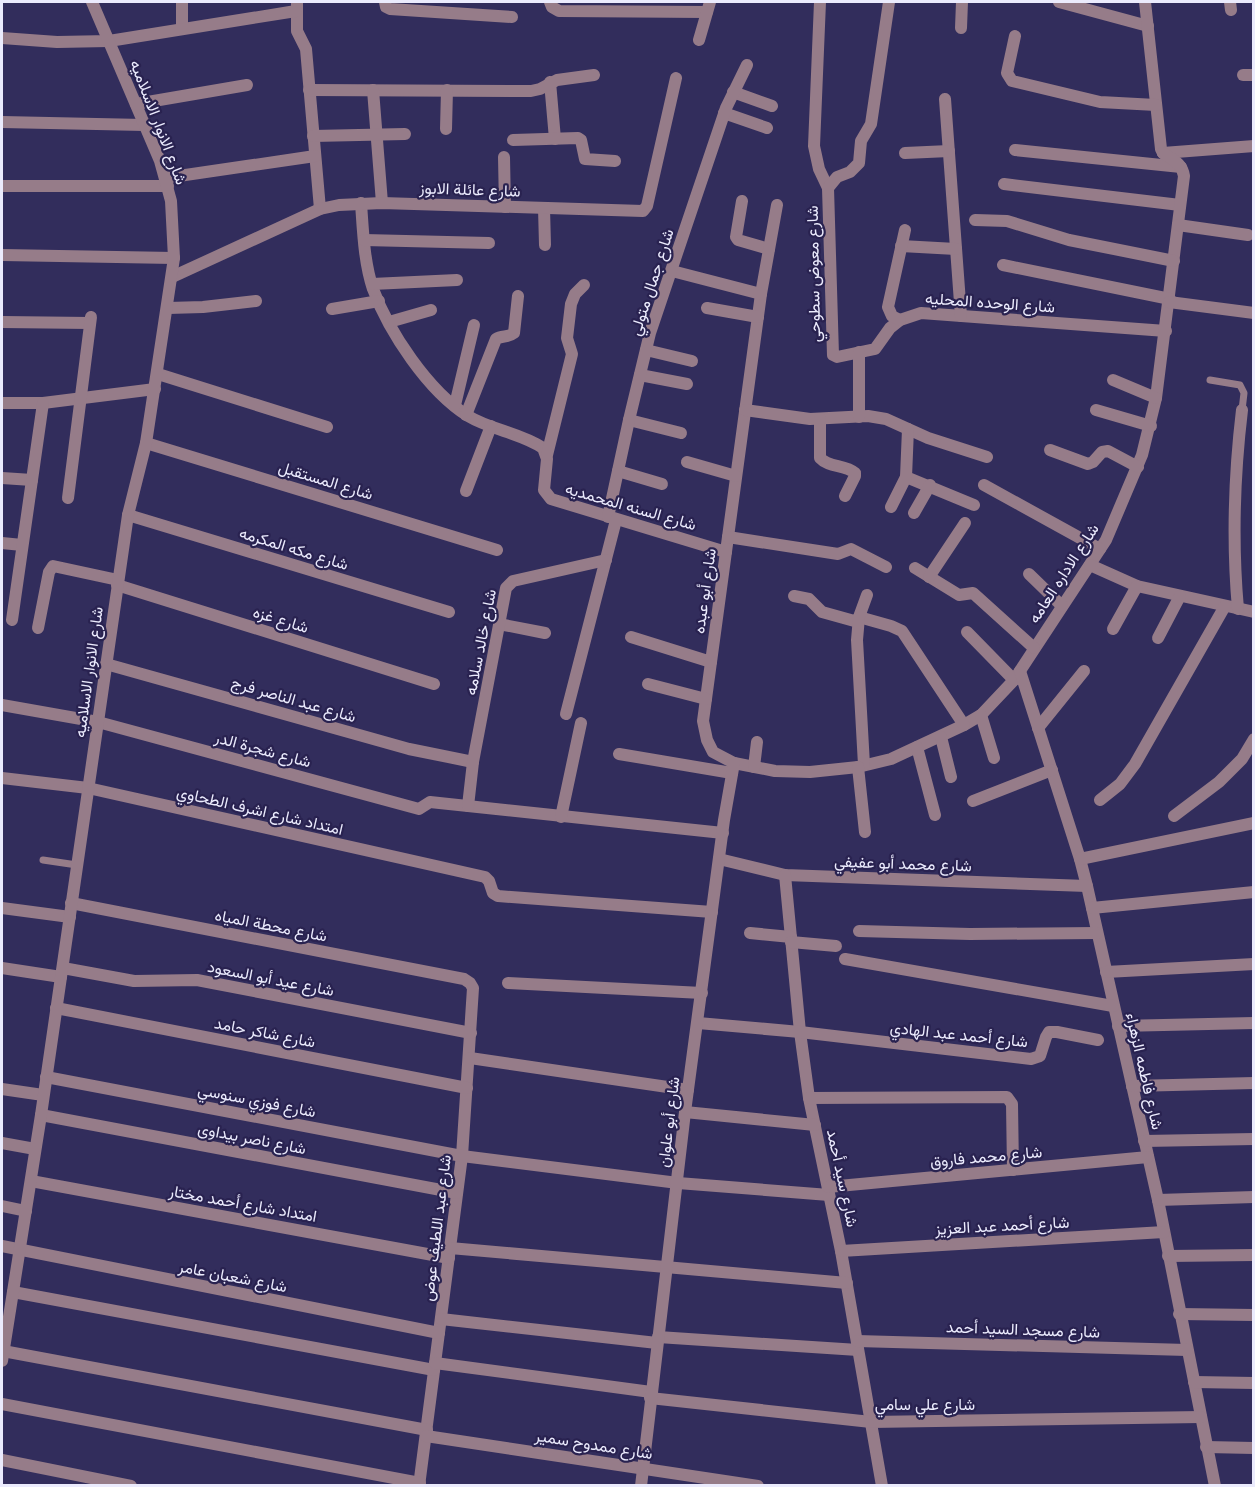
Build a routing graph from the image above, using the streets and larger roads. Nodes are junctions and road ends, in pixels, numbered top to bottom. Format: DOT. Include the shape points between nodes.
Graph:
graph roads {
  1 [pos="92,2"];
  2 [pos="182,2"];
  3 [pos="385,2"];
  4 [pos="550,2"];
  5 [pos="820,2"];
  6 [pos="889,2"];
  7 [pos="962,2"];
  8 [pos="1063,2"];
  9 [pos="1145,2"];
  10 [pos="296,6"];
  11 [pos="708,7"];
  12 [pos="512,17"];
  13 [pos="1148,26"];
  14 [pos="961,28"];
  15 [pos="182,29"];
  16 [pos="1015,36"];
  17 [pos="2,38"];
  18 [pos="109,40"];
  19 [pos="699,40"];
  20 [pos="747,64"];
  21 [pos="594,75"];
  22 [pos="676,78"];
  23 [pos="550,82"];
  24 [pos="247,85"];
  25 [pos="309,90"];
  26 [pos="374,90"];
  27 [pos="447,90"];
  28 [pos="733,92"];
  29 [pos="945,99"];
  30 [pos="136,104"];
  31 [pos="1156,105"];
  32 [pos="772,106"];
  33 [pos="724,114"];
  34 [pos="2,122"];
  35 [pos="144,125"];
  36 [pos="767,128"];
  37 [pos="446,129"];
  38 [pos="405,134"];
  39 [pos="376,135"];
  40 [pos="313,136"];
  41 [pos="555,139"];
  42 [pos="513,140"];
  43 [pos="1254,146"];
  44 [pos="1015,150"];
  45 [pos="949,151"];
  46 [pos="905,153"];
  47 [pos="1163,153"];
  48 [pos="315,156"];
  49 [pos="504,157"];
  50 [pos="615,161"];
  51 [pos="1183,168"];
  52 [pos="167,182"];
  53 [pos="1004,184"];
  54 [pos="2,186"];
  55 [pos="828,188"];
  56 [pos="742,201"];
  57 [pos="361,203"];
  58 [pos="382,203"];
  59 [pos="1180,205"];
  60 [pos="777,206"];
  61 [pos="505,207"];
  62 [pos="544,208"];
  63 [pos="320,210"];
  64 [pos="975,220"];
  65 [pos="1178,225"];
  66 [pos="904,230"];
  67 [pos="1248,235"];
  68 [pos="364,240"];
  69 [pos="489,243"];
  70 [pos="545,245"];
  71 [pos="901,246"];
  72 [pos="769,249"];
  73 [pos="956,249"];
  74 [pos="2,255"];
  75 [pos="174,258"];
  76 [pos="1174,261"];
  77 [pos="1003,265"];
  78 [pos="672,271"];
  79 [pos="172,277"];
  80 [pos="457,280"];
  81 [pos="372,284"];
  82 [pos="584,285"];
  83 [pos="761,294"];
  84 [pos="518,296"];
  85 [pos="379,300"];
  86 [pos="256,301"];
  87 [pos="1169,301"];
  88 [pos="168,308"];
  89 [pos="707,308"];
  90 [pos="332,309"];
  91 [pos="431,310"];
  92 [pos="1254,313"];
  93 [pos="961,316"];
  94 [pos="758,317"];
  95 [pos="900,320"];
  96 [pos="2,322"];
  97 [pos="389,322"];
  98 [pos="474,325"];
  99 [pos="1166,331"];
  100 [pos="646,350"];
  101 [pos="859,352"];
  102 [pos="692,361"];
  103 [pos="158,374"];
  104 [pos="640,375"];
  105 [pos="1113,381"];
  106 [pos="687,384"];
  107 [pos="155,389"];
  108 [pos="81,398"];
  109 [pos="1156,399"];
  110 [pos="2,403"];
  111 [pos="43,403"];
  112 [pos="455,405"];
  113 [pos="746,410"];
  114 [pos="1096,410"];
  115 [pos="1242,410"];
  116 [pos="466,415"];
  117 [pos="859,417"];
  118 [pos="820,419"];
  119 [pos="629,420"];
  120 [pos="491,426"];
  121 [pos="1150,426"];
  122 [pos="327,427"];
  123 [pos="908,429"];
  124 [pos="681,433"];
  125 [pos="146,443"];
  126 [pos="1050,450"];
  127 [pos="547,455"];
  128 [pos="987,457"];
  129 [pos="687,462"];
  130 [pos="1138,467"];
  131 [pos="618,471"];
  132 [pos="736,476"];
  133 [pos="906,477"];
  134 [pos="2,478"];
  135 [pos="32,480"];
  136 [pos="662,484"];
  137 [pos="930,485"];
  138 [pos="984,485"];
  139 [pos="466,491"];
  140 [pos="845,495"];
  141 [pos="68,498"];
  142 [pos="974,505"];
  143 [pos="891,507"];
  144 [pos="914,513"];
  145 [pos="128,515"];
  146 [pos="612,518"];
  147 [pos="965,523"];
  148 [pos="728,537"];
  149 [pos="2,543"];
  150 [pos="22,545"];
  151 [pos="1100,549"];
  152 [pos="496,550"];
  153 [pos="726,552"];
  154 [pos="606,561"];
  155 [pos="1090,565"];
  156 [pos="885,567"];
  157 [pos="915,568"];
  158 [pos="1029,574"];
  159 [pos="929,577"];
  160 [pos="118,582"];
  161 [pos="1137,586"];
  162 [pos="794,596"];
  163 [pos="867,596"];
  164 [pos="1180,596"];
  165 [pos="1062,606"];
  166 [pos="1225,606"];
  167 [pos="1238,609"];
  168 [pos="449,612"];
  169 [pos="1254,612"];
  170 [pos="12,620"];
  171 [pos="859,620"];
  172 [pos="499,624"];
  173 [pos="38,628"];
  174 [pos="1113,629"];
  175 [pos="968,632"];
  176 [pos="545,633"];
  177 [pos="631,637"];
  178 [pos="1158,638"];
  179 [pos="1034,648"];
  180 [pos="711,662"];
  181 [pos="106,664"];
  182 [pos="1084,671"];
  183 [pos="1017,676"];
  184 [pos="434,684"];
  185 [pos="648,684"];
  186 [pos="706,699"];
  187 [pos="2,705"];
  188 [pos="566,714"];
  189 [pos="981,715"];
  190 [pos="98,722"];
  191 [pos="581,723"];
  192 [pos="964,724"];
  193 [pos="1038,728"];
  194 [pos="941,736"];
  195 [pos="1254,739"];
  196 [pos="758,742"];
  197 [pos="917,747"];
  198 [pos="619,754"];
  199 [pos="994,759"];
  200 [pos="473,762"];
  201 [pos="861,766"];
  202 [pos="754,767"];
  203 [pos="733,768"];
  204 [pos="1052,770"];
  205 [pos="951,777"];
  206 [pos="2,778"];
  207 [pos="88,788"];
  208 [pos="1100,800"];
  209 [pos="973,801"];
  210 [pos="468,806"];
  211 [pos="935,815"];
  212 [pos="1174,816"];
  213 [pos="561,817"];
  214 [pos="1254,823"];
  215 [pos="865,832"];
  216 [pos="723,833"];
  217 [pos="719,859"];
  218 [pos="1080,859"];
  219 [pos="785,875"];
  220 [pos="1087,886"];
  221 [pos="1254,892"];
  222 [pos="72,903"];
  223 [pos="2,908"];
  224 [pos="1092,908"];
  225 [pos="712,912"];
  226 [pos="70,917"];
  227 [pos="859,931"];
  228 [pos="750,933"];
  229 [pos="1097,933"];
  230 [pos="791,940"];
  231 [pos="836,946"];
  232 [pos="845,959"];
  233 [pos="1254,964"];
  234 [pos="2,968"];
  235 [pos="1106,972"];
  236 [pos="62,973"];
  237 [pos="464,979"];
  238 [pos="508,982"];
  239 [pos="702,993"];
  240 [pos="1113,1006"];
  241 [pos="56,1008"];
  242 [pos="698,1023"];
  243 [pos="1254,1023"];
  244 [pos="1118,1026"];
  245 [pos="800,1032"];
  246 [pos="471,1033"];
  247 [pos="1098,1040"];
  248 [pos="470,1058"];
  249 [pos="46,1077"];
  250 [pos="1254,1083"];
  251 [pos="1132,1086"];
  252 [pos="467,1088"];
  253 [pos="2,1089"];
  254 [pos="688,1090"];
  255 [pos="44,1095"];
  256 [pos="809,1098"];
  257 [pos="685,1112"];
  258 [pos="41,1115"];
  259 [pos="815,1125"];
  260 [pos="1254,1139"];
  261 [pos="1144,1141"];
  262 [pos="2,1143"];
  263 [pos="35,1149"];
  264 [pos="462,1156"];
  265 [pos="1148,1157"];
  266 [pos="1013,1170"];
  267 [pos="31,1181"];
  268 [pos="678,1183"];
  269 [pos="829,1191"];
  270 [pos="457,1193"];
  271 [pos="1254,1197"];
  272 [pos="1158,1200"];
  273 [pos="2,1206"];
  274 [pos="26,1211"];
  275 [pos="1164,1232"];
  276 [pos="2,1246"];
  277 [pos="20,1251"];
  278 [pos="841,1251"];
  279 [pos="449,1253"];
  280 [pos="1254,1255"];
  281 [pos="1168,1256"];
  282 [pos="667,1267"];
  283 [pos="847,1283"];
  284 [pos="13,1292"];
  285 [pos="6,1309"];
  286 [pos="1179,1314"];
  287 [pos="1254,1315"];
  288 [pos="441,1319"];
  289 [pos="439,1333"];
  290 [pos="657,1340"];
  291 [pos="858,1345"];
  292 [pos="1187,1350"];
  293 [pos="2,1356"];
  294 [pos="435,1367"];
  295 [pos="1194,1382"];
  296 [pos="1254,1383"];
  297 [pos="650,1395"];
  298 [pos="2,1404"];
  299 [pos="1201,1417"];
  300 [pos="871,1422"];
  301 [pos="426,1433"];
  302 [pos="1206,1447"];
  303 [pos="1254,1448"];
  304 [pos="2,1460"];
  305 [pos="642,1468"];
  306 [pos="420,1484"];
  307 [pos="131,1485"];
  308 [pos="641,1485"];
  309 [pos="758,1485"];
  310 [pos="882,1485"];
  311 [pos="1215,1485"];
  1 -- 18 [label="street, شارع الانوار الاسلاميه"];
  2 -- 15 [label="street"];
  3 -- 12 [label="street" via="390,9"];
  4 -- 11 [label="street" via="559,11"];
  5 -- 55 [label="street" via="814,146"];
  6 -- 55 [label="street, شارع معوض سطوحي" via="870,128 861,141 859,163"];
  7 -- 14 [label="street"];
  8 -- 13 [label="street"];
  9 -- 13 [label="street"];
  10 -- 15 [label="street"];
  10 -- 25 [label="street"];
  11 -- 19 [label="street"];
  13 -- 31 [label="street"];
  15 -- 18 [label="street"];
  16 -- 31 [label="street" via="1007,73 1012,81 1100,102"];
  17 -- 18 [label="street"];
  18 -- 30 [label="street, شارع الانوار الاسلاميه"];
  20 -- 28 [label="street, شارع جمال متولي"];
  21 -- 23 [label="street"];
  22 -- 62 [label="street, شارع عائلة الابوز" via="645,210"];
  23 -- 27 [label="street" via="531,91"];
  23 -- 41 [label="street"];
  24 -- 30 [label="street"];
  25 -- 26 [label="street"];
  25 -- 40 [label="street"];
  26 -- 27 [label="street"];
  26 -- 39 [label="street"];
  27 -- 37 [label="street"];
  28 -- 32 [label="street"];
  28 -- 33 [label="street, شارع جمال متولي"];
  29 -- 45 [label="street"];
  30 -- 35 [label="street, شارع الانوار الاسلاميه"];
  31 -- 47 [label="street"];
  33 -- 36 [label="street"];
  33 -- 78 [label="street, شارع جمال متولي"];
  34 -- 35 [label="street"];
  35 -- 52 [label="street, شارع الانوار الاسلاميه"];
  38 -- 39 [label="street"];
  39 -- 40 [label="street"];
  39 -- 58 [label="street"];
  40 -- 48 [label="street"];
  41 -- 42 [label="street"];
  41 -- 50 [label="street" via="578,138 582,140 585,159"];
  43 -- 47 [label="street"];
  44 -- 51 [label="street"];
  45 -- 46 [label="street"];
  45 -- 73 [label="street"];
  47 -- 51 [label="street"];
  48 -- 52 [label="street"];
  48 -- 63 [label="street"];
  49 -- 61 [label="street"];
  51 -- 59 [label="street, شارع الاداره العامه"];
  52 -- 54 [label="street"];
  52 -- 75 [label="street, شارع الانوار الاسلاميه"];
  53 -- 59 [label="street"];
  55 -- 101 [label="street, شارع معوض سطوحي" via="831,350 837,357"];
  56 -- 72 [label="street" via="736,237"];
  57 -- 58 [label="street, شارع عائلة الابوز"];
  57 -- 63 [label="street, شارع عائلة الابوز"];
  57 -- 68 [label="street"];
  58 -- 61 [label="street, شارع عائلة الابوز"];
  59 -- 65 [label="street, شارع الاداره العامه"];
  60 -- 72 [label="street, شارع أبو عبده"];
  61 -- 62 [label="street, شارع عائلة الابوز"];
  62 -- 70 [label="street"];
  63 -- 79 [label="street, شارع عائلة الابوز"];
  64 -- 76 [label="street" via="1007,221 1069,240"];
  65 -- 67 [label="street"];
  65 -- 76 [label="street, شارع الاداره العامه"];
  66 -- 71 [label="street"];
  68 -- 69 [label="street"];
  68 -- 81 [label="street"];
  71 -- 73 [label="street"];
  71 -- 95 [label="street" via="888,307 892,316"];
  72 -- 83 [label="street, شارع أبو عبده"];
  73 -- 93 [label="street"];
  74 -- 75 [label="street"];
  75 -- 79 [label="street, شارع الانوار الاسلاميه"];
  76 -- 87 [label="street, شارع الاداره العامه"];
  77 -- 87 [label="street"];
  78 -- 83 [label="street"];
  78 -- 100 [label="street, شارع جمال متولي"];
  79 -- 88 [label="street, شارع الانوار الاسلاميه"];
  80 -- 81 [label="street"];
  81 -- 85 [label="street"];
  82 -- 127 [label="street" via="572,301 567,339 572,354"];
  83 -- 94 [label="street, شارع أبو عبده"];
  84 -- 116 [label="street" via="514,333 496,339"];
  85 -- 90 [label="street"];
  85 -- 97 [label="street"];
  86 -- 88 [label="street"];
  87 -- 92 [label="street"];
  87 -- 99 [label="street, شارع الاداره العامه"];
  88 -- 103 [label="street, شارع الانوار الاسلاميه"];
  89 -- 94 [label="street"];
  91 -- 97 [label="street"];
  93 -- 95 [label="street, شارع الوحده المحليه" via="921,313"];
  93 -- 99 [label="street, شارع الوحده المحليه"];
  94 -- 113 [label="street, شارع أبو عبده"];
  95 -- 101 [label="street" via="878,346"];
  96 -- 108 [label="street" via="90,320"];
  97 -- 112 [label="street" via="397,340 431,384"];
  98 -- 112 [label="street"];
  99 -- 109 [label="street, شارع الاداره العامه"];
  100 -- 102 [label="street"];
  100 -- 104 [label="street, شارع جمال متولي"];
  101 -- 117 [label="street"];
  103 -- 107 [label="street, شارع الانوار الاسلاميه"];
  103 -- 122 [label="street"];
  104 -- 106 [label="street"];
  104 -- 119 [label="street, شارع جمال متولي"];
  105 -- 109 [label="street"];
  107 -- 108 [label="street"];
  107 -- 125 [label="street, شارع الانوار الاسلاميه"];
  108 -- 111 [label="street"];
  108 -- 141 [label="street"];
  109 -- 121 [label="street, شارع الاداره العامه"];
  110 -- 111 [label="street"];
  111 -- 135 [label="street"];
  112 -- 116 [label="street"];
  113 -- 118 [label="street"];
  113 -- 132 [label="street, شارع أبو عبده"];
  114 -- 121 [label="street"];
  115 -- 167 [label="street" via="1234,499"];
  116 -- 120 [label="street"];
  117 -- 118 [label="street"];
  117 -- 123 [label="street" via="886,419"];
  118 -- 140 [label="street" via="820,458 855,472"];
  119 -- 124 [label="street"];
  119 -- 131 [label="street, شارع جمال متولي"];
  120 -- 127 [label="street" via="540,446"];
  120 -- 139 [label="street"];
  121 -- 130 [label="street, شارع الاداره العامه"];
  123 -- 128 [label="street"];
  123 -- 133 [label="street"];
  125 -- 145 [label="street, شارع الانوار الاسلاميه"];
  125 -- 152 [label="street, شارع المستقبل"];
  126 -- 130 [label="street" via="1088,464 1108,451"];
  127 -- 146 [label="street, شارع السنه المحمديه" via="547,495 556,502"];
  129 -- 132 [label="street"];
  130 -- 151 [label="street, شارع الاداره العامه"];
  131 -- 136 [label="street"];
  131 -- 146 [label="street, شارع جمال متولي"];
  132 -- 148 [label="street, شارع أبو عبده"];
  133 -- 137 [label="street"];
  133 -- 143 [label="street"];
  134 -- 135 [label="street"];
  135 -- 150 [label="street"];
  137 -- 142 [label="street"];
  137 -- 144 [label="street"];
  138 -- 151 [label="street"];
  145 -- 160 [label="street, شارع الانوار الاسلاميه"];
  145 -- 168 [label="street, شارع مكه المكرمه"];
  146 -- 153 [label="street, شارع السنه المحمديه"];
  146 -- 154 [label="street, شارع جمال متولي"];
  147 -- 159 [label="street"];
  148 -- 153 [label="street, شارع أبو عبده"];
  148 -- 156 [label="street" via="838,554 851,549"];
  149 -- 150 [label="street"];
  150 -- 170 [label="street"];
  151 -- 155 [label="street, شارع الاداره العامه"];
  153 -- 180 [label="street, شارع أبو عبده"];
  154 -- 172 [label="street, شارع خالد سلامه" via="513,581 506,588"];
  154 -- 188 [label="street, شارع جمال متولي"];
  155 -- 161 [label="street"];
  155 -- 165 [label="street, شارع الاداره العامه"];
  157 -- 159 [label="street"];
  158 -- 165 [label="street"];
  159 -- 179 [label="street" via="959,595 973,593"];
  160 -- 173 [label="street, شارع غزه" via="53,566"];
  160 -- 181 [label="street, شارع الانوار الاسلاميه"];
  160 -- 184 [label="street, شارع غزه"];
  161 -- 164 [label="street"];
  161 -- 174 [label="street"];
  162 -- 171 [label="street" via="809,599 822,612"];
  163 -- 171 [label="street"];
  164 -- 166 [label="street"];
  164 -- 178 [label="street"];
  165 -- 179 [label="street, شارع الاداره العامه"];
  166 -- 167 [label="street"];
  166 -- 208 [label="street" via="1136,764"];
  167 -- 169 [label="street"];
  171 -- 192 [label="street" via="902,631"];
  171 -- 201 [label="street" via="856,640"];
  172 -- 176 [label="street"];
  172 -- 200 [label="street, شارع خالد سلامه"];
  175 -- 183 [label="street"];
  177 -- 180 [label="street"];
  179 -- 183 [label="street, شارع الاداره العامه"];
  180 -- 186 [label="street, شارع أبو عبده"];
  181 -- 190 [label="street, شارع الانوار الاسلاميه"];
  181 -- 200 [label="street, شارع عبد الناصر فرج" via="420,752"];
  182 -- 193 [label="street"];
  183 -- 189 [label="street, شارع الاداره العامه"];
  183 -- 193 [label="street, شارع فاطمه الزهراء"];
  185 -- 186 [label="street"];
  186 -- 203 [label="street, شارع أبو عبده" via="703,722 707,740 713,752"];
  187 -- 190 [label="street, شارع شجرة الدر"];
  189 -- 192 [label="street, شارع الاداره العامه"];
  189 -- 199 [label="street"];
  190 -- 207 [label="street, شارع الانوار الاسلاميه"];
  190 -- 210 [label="street, شارع شجرة الدر" via="419,808 430,802"];
  191 -- 213 [label="street"];
  192 -- 194 [label="street, شارع الاداره العامه"];
  193 -- 204 [label="street, شارع فاطمه الزهراء"];
  194 -- 197 [label="street, شارع الاداره العامه"];
  194 -- 205 [label="street"];
  195 -- 212 [label="street" via="1242,759 1219,782"];
  196 -- 202 [label="street"];
  197 -- 201 [label="street, شارع الاداره العامه" via="891,759"];
  197 -- 211 [label="street"];
  198 -- 203 [label="street"];
  200 -- 210 [label="street, شارع خالد سلامه"];
  201 -- 202 [label="street, شارع الاداره العامه" via="810,772"];
  201 -- 215 [label="street"];
  202 -- 203 [label="street, شارع الاداره العامه"];
  203 -- 216 [label="street, شارع أبو علوان"];
  204 -- 209 [label="street"];
  204 -- 218 [label="street, شارع فاطمه الزهراء"];
  206 -- 207 [label="street, امتداد شارع اشرف الطحاوي"];
  207 -- 222 [label="street, شارع الانوار الاسلاميه"];
  207 -- 225 [label="street, امتداد شارع اشرف الطحاوي" via="485,877 498,896"];
  210 -- 213 [label="street"];
  213 -- 216 [label="street"];
  214 -- 218 [label="street"];
  216 -- 217 [label="street, شارع أبو علوان"];
  217 -- 219 [label="street, شارع محمد أبو عفيفي"];
  217 -- 225 [label="street, شارع أبو علوان"];
  218 -- 220 [label="street, شارع فاطمه الزهراء"];
  219 -- 220 [label="street, شارع محمد أبو عفيفي"];
  219 -- 230 [label="street, شارع سيد أحمد"];
  220 -- 224 [label="street, شارع فاطمه الزهراء"];
  221 -- 224 [label="street"];
  222 -- 226 [label="street, شارع الانوار الاسلاميه"];
  222 -- 237 [label="street, شارع محطة المياه"];
  223 -- 226 [label="street"];
  224 -- 229 [label="street, شارع فاطمه الزهراء"];
  225 -- 239 [label="street, شارع أبو علوان"];
  226 -- 236 [label="street, شارع الانوار الاسلاميه"];
  227 -- 229 [label="street"];
  228 -- 230 [label="street"];
  229 -- 235 [label="street, شارع فاطمه الزهراء"];
  230 -- 231 [label="street"];
  230 -- 245 [label="street, شارع سيد أحمد"];
  232 -- 240 [label="street"];
  233 -- 235 [label="street"];
  234 -- 236 [label="street, شارع عيد أبو السعود"];
  235 -- 240 [label="street, شارع فاطمه الزهراء"];
  236 -- 241 [label="street, شارع الانوار الاسلاميه"];
  236 -- 246 [label="street, شارع عيد أبو السعود" via="134,981 197,980"];
  237 -- 246 [label="street, شارع عبد اللطيف عوض" via="473,988"];
  238 -- 239 [label="street"];
  239 -- 242 [label="street, شارع أبو علوان"];
  240 -- 244 [label="street, شارع فاطمه الزهراء"];
  241 -- 249 [label="street, شارع الانوار الاسلاميه"];
  241 -- 252 [label="street, شارع شاكر حامد"];
  242 -- 245 [label="street"];
  242 -- 254 [label="street, شارع أبو علوان"];
  243 -- 244 [label="street"];
  244 -- 251 [label="street, شارع فاطمه الزهراء"];
  245 -- 247 [label="street, شارع أحمد عبد الهادي" via="1031,1059 1040,1056 1049,1032"];
  245 -- 256 [label="street, شارع سيد أحمد"];
  246 -- 248 [label="street, شارع عبد اللطيف عوض"];
  248 -- 252 [label="street, شارع عبد اللطيف عوض"];
  248 -- 254 [label="street"];
  249 -- 255 [label="street, شارع الانوار الاسلاميه"];
  249 -- 264 [label="street, شارع فوزي سنوسي"];
  250 -- 251 [label="street"];
  251 -- 261 [label="street, شارع فاطمه الزهراء"];
  252 -- 264 [label="street, شارع عبد اللطيف عوض"];
  253 -- 255 [label="street"];
  254 -- 257 [label="street, شارع أبو علوان"];
  255 -- 258 [label="street, شارع الانوار الاسلاميه"];
  256 -- 259 [label="street, شارع سيد أحمد"];
  256 -- 266 [label="street" via="1007,1097 1012,1104"];
  257 -- 259 [label="street"];
  257 -- 268 [label="street, شارع أبو علوان"];
  258 -- 263 [label="street, شارع الانوار الاسلاميه"];
  258 -- 270 [label="street, شارع ناصر بيداوى"];
  259 -- 269 [label="street, شارع سيد أحمد"];
  260 -- 261 [label="street"];
  261 -- 265 [label="street, شارع فاطمه الزهراء"];
  262 -- 263 [label="street"];
  263 -- 267 [label="street, شارع الانوار الاسلاميه"];
  264 -- 268 [label="street, شارع فوزي سنوسي"];
  264 -- 270 [label="street, شارع عبد اللطيف عوض"];
  265 -- 266 [label="street, شارع محمد فاروق"];
  265 -- 272 [label="street, شارع فاطمه الزهراء"];
  266 -- 269 [label="street, شارع محمد فاروق"];
  267 -- 274 [label="street, شارع الانوار الاسلاميه"];
  267 -- 279 [label="street, امتداد شارع أحمد مختار"];
  268 -- 269 [label="street, شارع محمد فاروق"];
  268 -- 282 [label="street, شارع أبو علوان"];
  269 -- 278 [label="street, شارع سيد أحمد"];
  270 -- 279 [label="street, شارع عبد اللطيف عوض"];
  271 -- 272 [label="street"];
  272 -- 275 [label="street, شارع فاطمه الزهراء"];
  273 -- 274 [label="street"];
  274 -- 277 [label="street, شارع الانوار الاسلاميه"];
  275 -- 278 [label="street, شارع أحمد عبد العزيز"];
  275 -- 281 [label="street, شارع فاطمه الزهراء"];
  276 -- 277 [label="street, شارع شعبان عامر"];
  277 -- 284 [label="street, شارع الانوار الاسلاميه"];
  277 -- 289 [label="street, شارع شعبان عامر"];
  278 -- 283 [label="street, شارع سيد أحمد"];
  279 -- 282 [label="street, امتداد شارع أحمد مختار"];
  279 -- 288 [label="street, شارع عبد اللطيف عوض"];
  280 -- 281 [label="street"];
  281 -- 286 [label="street, شارع فاطمه الزهراء"];
  282 -- 283 [label="street, امتداد شارع أحمد مختار"];
  282 -- 290 [label="street, شارع أبو علوان"];
  283 -- 291 [label="street, شارع سيد أحمد"];
  284 -- 285 [label="street, شارع الانوار الاسلاميه"];
  284 -- 294 [label="street, شارع علي سامي"];
  285 -- 293 [label="street, شارع الانوار الاسلاميه"];
  286 -- 287 [label="street"];
  286 -- 292 [label="street, شارع فاطمه الزهراء"];
  288 -- 289 [label="street, شارع عبد اللطيف عوض"];
  288 -- 290 [label="street, شارع مسجد السيد أحمد"];
  289 -- 294 [label="street, شارع عبد اللطيف عوض"];
  290 -- 291 [label="street, شارع مسجد السيد أحمد"];
  290 -- 297 [label="street, شارع أبو علوان"];
  291 -- 292 [label="street, شارع مسجد السيد أحمد"];
  291 -- 300 [label="street, شارع سيد أحمد"];
  292 -- 295 [label="street, شارع فاطمه الزهراء"];
  293 -- 301 [label="street, شارع ممدوح سمير"];
  294 -- 297 [label="street, شارع علي سامي"];
  294 -- 301 [label="street, شارع عبد اللطيف عوض"];
  295 -- 296 [label="street"];
  295 -- 299 [label="street, شارع فاطمه الزهراء"];
  297 -- 300 [label="street, شارع علي سامي"];
  297 -- 305 [label="street, شارع أبو علوان"];
  298 -- 306 [label="street"];
  299 -- 300 [label="street, شارع علي سامي"];
  299 -- 302 [label="street, شارع فاطمه الزهراء"];
  300 -- 310 [label="street, شارع سيد أحمد"];
  301 -- 305 [label="street, شارع ممدوح سمير"];
  301 -- 306 [label="street, شارع عبد اللطيف عوض"];
  302 -- 303 [label="street"];
  302 -- 311 [label="street, شارع فاطمه الزهراء"];
  304 -- 307 [label="street"];
  305 -- 308 [label="street, شارع أبو علوان"];
  305 -- 309 [label="street, شارع ممدوح سمير"];
}
